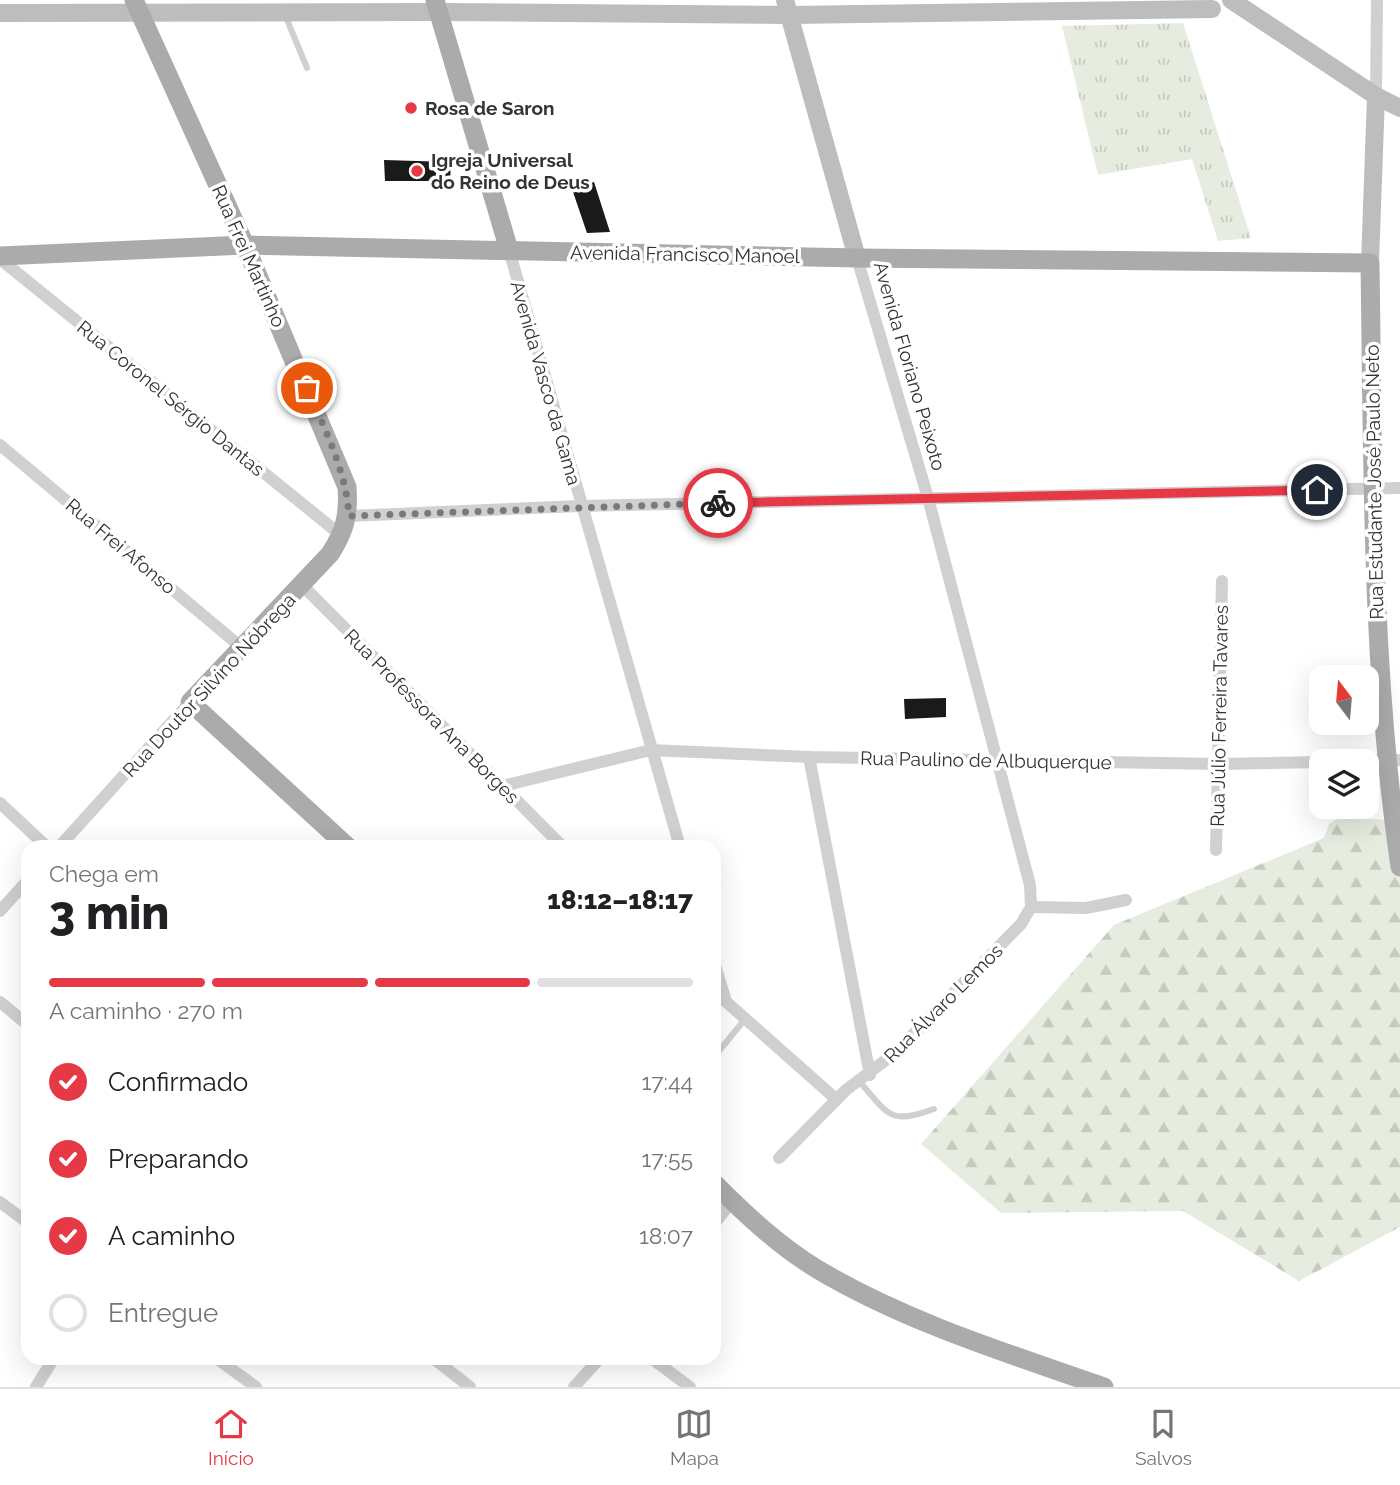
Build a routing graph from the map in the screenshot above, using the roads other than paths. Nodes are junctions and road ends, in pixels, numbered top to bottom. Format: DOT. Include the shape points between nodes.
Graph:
graph roads {
  1 [pos="1230,0"];
  2 [pos="1377,0"];
  3 [pos="1208,4"];
  4 [pos="1119,5"];
  5 [pos="437,6"];
  6 [pos="608,6"];
  7 [pos="137,7"];
  8 [pos="844,7"];
  9 [pos="787,8"];
  10 [pos="0,13"];
  11 [pos="284,13"];
  12 [pos="307,68"];
  13 [pos="1376,96"];
  14 [pos="1400,108"];
  15 [pos="245,245"];
  16 [pos="509,250"];
  17 [pos="0,258"];
  18 [pos="857,258"];
  19 [pos="1370,263"];
  20 [pos="0,445"];
  21 [pos="1373,488"];
  22 [pos="1400,488"];
  23 [pos="928,498"];
  24 [pos="580,506"];
  25 [pos="349,516"];
  26 [pos="341,536"];
  27 [pos="1222,581"];
  28 [pos="302,584"];
  29 [pos="241,647"];
  30 [pos="190,702"];
  31 [pos="651,750"];
  32 [pos="809,757"];
  33 [pos="1393,760"];
  34 [pos="998,761"];
  35 [pos="1309,762"];
  36 [pos="1219,764"];
  37 [pos="502,786"];
  38 [pos="0,803"];
  39 [pos="40,840"];
  40 [pos="65,840"];
  41 [pos="340,840"];
  42 [pos="556,840"];
  43 [pos="678,840"];
  44 [pos="1216,850"];
  45 [pos="1400,867"];
  46 [pos="21,888"];
  47 [pos="1126,900"];
  48 [pos="1031,907"];
  49 [pos="0,911"];
  50 [pos="721,986"];
  51 [pos="721,996"];
  52 [pos="725,1000"];
  53 [pos="0,1002"];
  54 [pos="746,1018"];
  55 [pos="21,1019"];
  56 [pos="721,1048"];
  57 [pos="865,1078"];
  58 [pos="836,1099"];
  59 [pos="934,1109"];
  60 [pos="779,1158"];
  61 [pos="721,1190"];
  62 [pos="732,1201"];
  63 [pos="0,1202"];
  64 [pos="721,1215"];
  65 [pos="21,1218"];
  66 [pos="50,1365"];
  67 [pos="226,1365"];
  68 [pos="442,1365"];
  69 [pos="594,1365"];
  70 [pos="661,1365"];
  71 [pos="36,1387"];
  72 [pos="256,1387"];
  73 [pos="470,1387"];
  74 [pos="574,1387"];
  75 [pos="691,1387"];
  76 [pos="1104,1387"];
  1 -- 3 [label="street" via="1223,8"];
  1 -- 13 [label="street"];
  2 -- 13 [label="street"];
  3 -- 4 [label="street"];
  4 -- 8 [label="street"];
  5 -- 6 [label="street"];
  5 -- 11 [label="street"];
  5 -- 16 [label="main road, Avenida Vasco da Gama"];
  6 -- 9 [label="street"];
  7 -- 10 [label="street"];
  7 -- 11 [label="street"];
  7 -- 15 [label="main road, Rua Frei Martinho"];
  8 -- 9 [label="street"];
  9 -- 18 [label="street, Avenida Floriano Peixoto"];
  11 -- 12 [label="lane"];
  13 -- 14 [label="street"];
  13 -- 19 [label="street, Rua Estudante José Paulo Neto"];
  15 -- 16 [label="main road, Avenida Francisco Manoel"];
  15 -- 17 [label="main road, Avenida Francisco Manoel"];
  15 -- 25 [label="main road, Rua Frei Martinho" via="340,464"];
  16 -- 18 [label="main road, Avenida Francisco Manoel"];
  16 -- 24 [label="street, Avenida Vasco da Gama"];
  17 -- 26 [label="street, Rua Coronel Sérgio Dantas"];
  18 -- 19 [label="main road, Avenida Francisco Manoel"];
  18 -- 23 [label="street, Avenida Floriano Peixoto"];
  19 -- 21 [label="main road, Rua Estudante José Paulo Neto"];
  20 -- 29 [label="street, Rua Frei Afonso"];
  21 -- 22 [label="street"];
  21 -- 23 [label="street"];
  21 -- 33 [label="main road, Rua Estudante José Paulo Neto" via="1379,683"];
  23 -- 24 [label="street"];
  23 -- 34 [label="street, Avenida Floriano Peixoto"];
  24 -- 25 [label="street"];
  24 -- 31 [label="street, Avenida Vasco da Gama"];
  25 -- 26 [label="main road, Rua Doutor Silvino Nóbrega"];
  26 -- 28 [label="main road, Rua Doutor Silvino Nóbrega"];
  27 -- 36 [label="street, Rua Júlio Ferreira Tavares"];
  28 -- 29 [label="main road, Rua Doutor Silvino Nóbrega"];
  28 -- 37 [label="street, Rua Professora Ana Borges"];
  29 -- 30 [label="main road, Rua Doutor Silvino Nóbrega"];
  30 -- 40 [label="street, Rua Doutor Silvino Nóbrega"];
  30 -- 41 [label="main road"];
  31 -- 32 [label="street, Rua Paulino de Albuquerque"];
  31 -- 37 [label="street, Rua Paulino de Albuquerque"];
  31 -- 43 [label="street, Avenida Vasco da Gama"];
  32 -- 34 [label="street, Rua Paulino de Albuquerque"];
  32 -- 57 [label="street"];
  33 -- 45 [label="main road, Rua Estudante José Paulo Neto"];
  34 -- 36 [label="street, Rua Paulino de Albuquerque"];
  34 -- 48 [label="street, Avenida Floriano Peixoto" via="1030,884"];
  35 -- 36 [label="street, Rua Paulino de Albuquerque"];
  36 -- 44 [label="street, Rua Júlio Ferreira Tavares"];
  37 -- 42 [label="street, Rua Professora Ana Borges"];
  38 -- 39 [label="street"];
  46 -- 49 [label="street"];
  47 -- 48 [label="street" via="1093,907"];
  48 -- 57 [label="street, Rua Álvaro Lemos" via="1021,924"];
  50 -- 52 [label="street"];
  51 -- 52 [label="street"];
  52 -- 54 [label="street"];
  53 -- 55 [label="street"];
  54 -- 56 [label="lane"];
  54 -- 58 [label="street"];
  57 -- 58 [label="street, Rua Álvaro Lemos"];
  57 -- 59 [label="lane" via="894,1116 908,1119"];
  58 -- 60 [label="street, Rua Álvaro Lemos"];
  61 -- 62 [label="main road"];
  62 -- 64 [label="street"];
  62 -- 76 [label="main road" via="814,1267 854,1290"];
  63 -- 65 [label="street"];
  66 -- 71 [label="street"];
  67 -- 72 [label="street"];
  68 -- 73 [label="street"];
  69 -- 74 [label="street"];
  70 -- 75 [label="street"];
}
